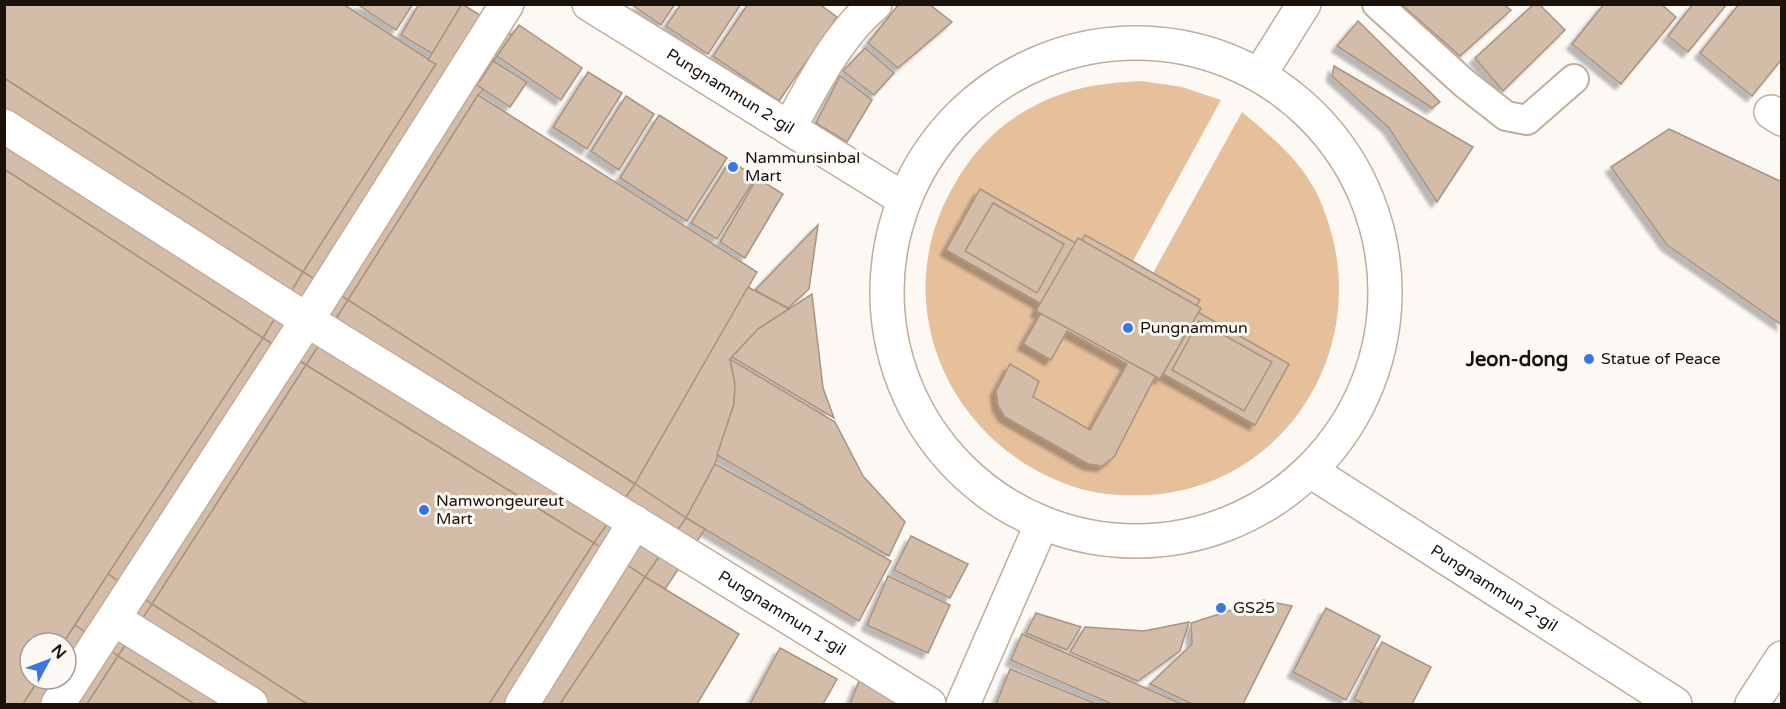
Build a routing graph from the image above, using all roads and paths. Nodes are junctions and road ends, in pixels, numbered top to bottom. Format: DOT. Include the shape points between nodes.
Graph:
graph roads {
  1 [pos="507,4"];
  2 [pos="589,4"];
  3 [pos="875,4"];
  4 [pos="1304,4"];
  5 [pos="1377,4"];
  6 [pos="1260,74"];
  7 [pos="1574,79"];
  8 [pos="4,126"];
  9 [pos="789,128"];
  10 [pos="902,198"];
  11 [pos="307,320"];
  12 [pos="1312,472"];
  13 [pos="635,522"];
  14 [pos="1042,523"];
  15 [pos="114,619"];
  16 [pos="1782,658"];
  17 [pos="57,705"];
  18 [pos="251,705"];
  19 [pos="522,705"];
  20 [pos="929,705"];
  21 [pos="963,705"];
  22 [pos="1675,705"];
  23 [pos="1752,705"];
  1 -- 11 [label="street"];
  2 -- 9 [label="street, Pungnammun 2-gil"];
  3 -- 9 [label="street" via="858,18"];
  4 -- 6 [label="street"];
  5 -- 7 [label="lane" via="1506,116 1527,120"];
  6 -- 10 [label="street" via="1178,44 1091,45 1009,75 943,131"];
  6 -- 12 [label="street" via="1331,134 1375,214 1387,307 1365,396"];
  8 -- 11 [label="street, Pungnammun 1-gil"];
  9 -- 10 [label="street, Pungnammun 2-gil"];
  10 -- 14 [label="street" via="888,260 887,315 898,368 920,418 953,462 994,497"];
  11 -- 13 [label="street, Pungnammun 1-gil"];
  11 -- 15 [label="street"];
  12 -- 14 [label="street" via="1266,506 1214,531 1156,542 1098,539"];
  12 -- 22 [label="street, Pungnammun 2-gil"];
  13 -- 19 [label="street"];
  13 -- 20 [label="street, Pungnammun 1-gil"];
  14 -- 21 [label="street"];
  15 -- 17 [label="street"];
  15 -- 18 [label="street"];
  16 -- 23 [label="street"];
}
